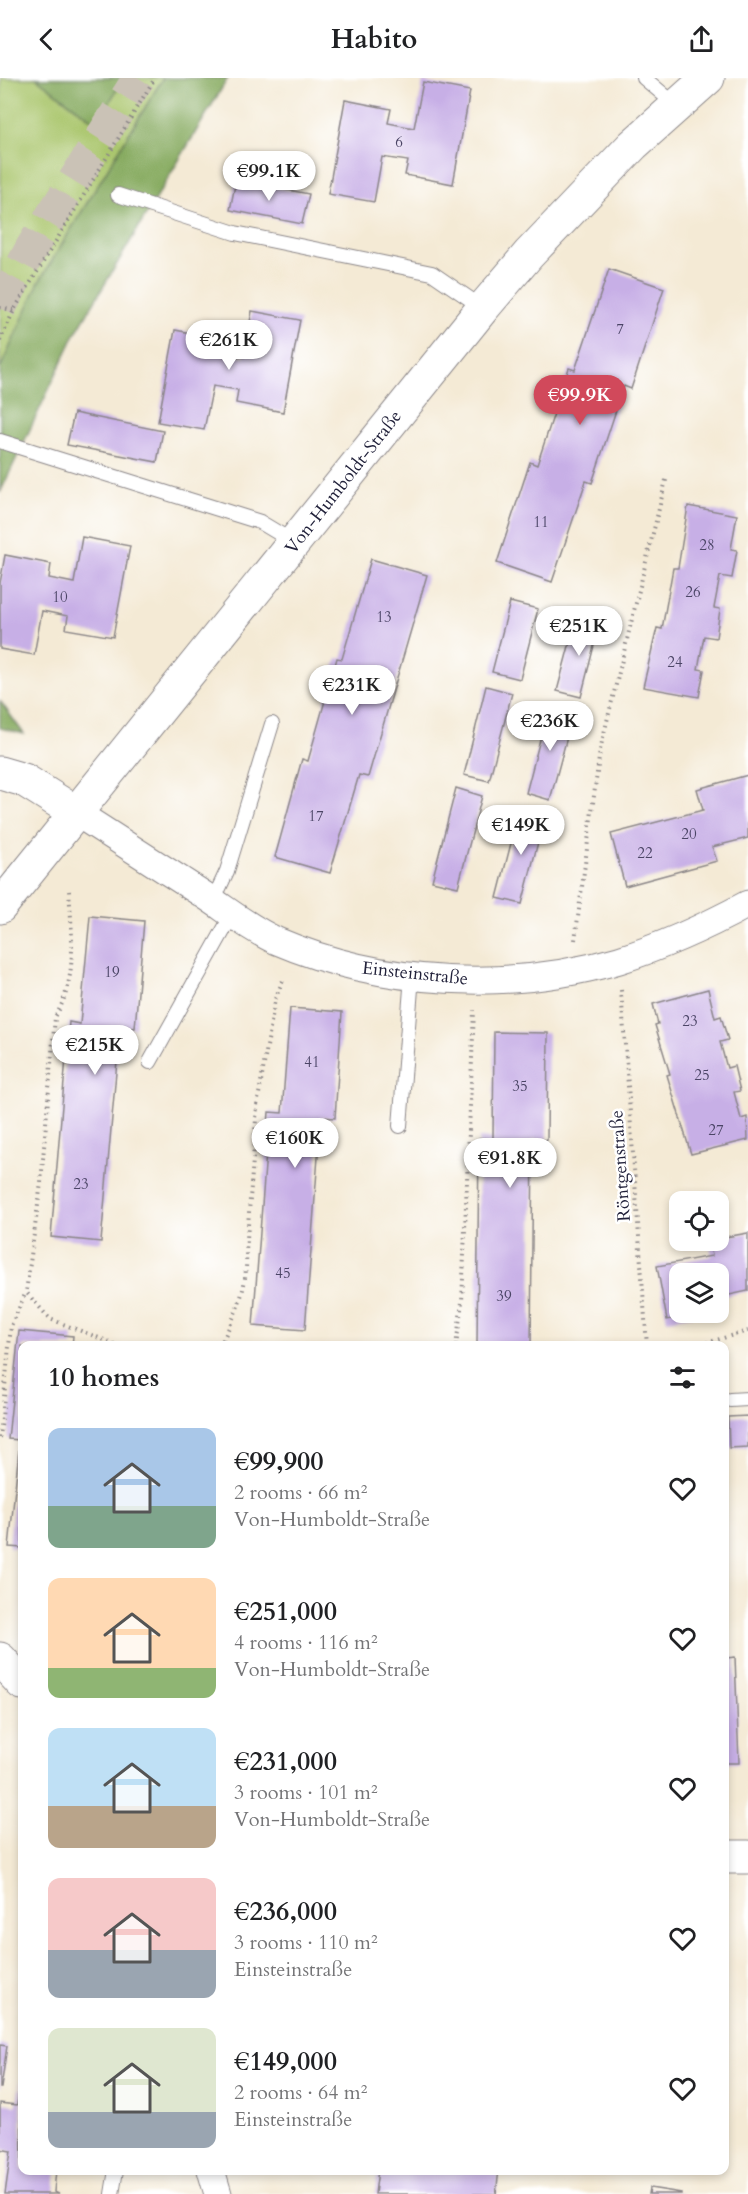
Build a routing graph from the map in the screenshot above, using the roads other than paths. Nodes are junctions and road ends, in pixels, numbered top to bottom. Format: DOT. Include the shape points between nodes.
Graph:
graph roads {
  1 [pos="644,78"];
  2 [pos="708,78"];
  3 [pos="677,106"];
  4 [pos="118,195"];
  5 [pos="483,308"];
  6 [pos="0,441"];
  7 [pos="295,543"];
  8 [pos="272,724"];
  9 [pos="0,773"];
  10 [pos="75,812"];
  11 [pos="748,904"];
  12 [pos="0,907"];
  13 [pos="222,908"];
  14 [pos="412,976"];
  15 [pos="150,1062"];
  16 [pos="400,1126"];
  17 [pos="748,1399"];
  18 [pos="730,1400"];
  19 [pos="0,1659"];
  20 [pos="18,1679"];
  21 [pos="729,1857"];
  22 [pos="748,1857"];
  23 [pos="115,2175"];
  24 [pos="212,2175"];
  25 [pos="112,2194"];
  26 [pos="218,2194"];
  1 -- 3 [label="lane"];
  2 -- 3 [label="street, Von-Humboldt-Straße"];
  3 -- 5 [label="street, Von-Humboldt-Straße" via="633,145"];
  4 -- 5 [label="lane" via="235,233 432,273"];
  5 -- 7 [label="street, Von-Humboldt-Straße"];
  6 -- 7 [label="lane" via="260,522"];
  7 -- 10 [label="street, Von-Humboldt-Straße"];
  8 -- 13 [label="lane" via="227,871"];
  9 -- 10 [label="street" via="24,780"];
  10 -- 12 [label="street, Von-Humboldt-Straße"];
  10 -- 13 [label="street, Einsteinstraße"];
  11 -- 14 [label="street, Einsteinstraße" via="682,937 619,960 571,971 491,980"];
  13 -- 14 [label="street, Einsteinstraße" via="277,941 361,969"];
  13 -- 15 [label="lane"];
  14 -- 16 [label="lane"];
  17 -- 18 [label="lane"];
  19 -- 20 [label="street"];
  21 -- 22 [label="street"];
  23 -- 25 [label="lane"];
  24 -- 26 [label="street"];
}
